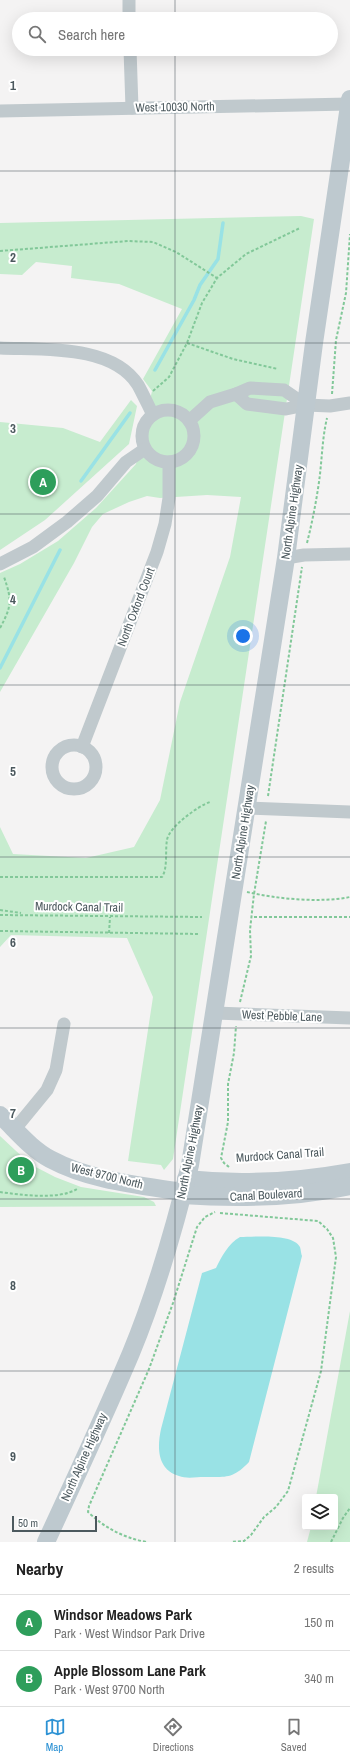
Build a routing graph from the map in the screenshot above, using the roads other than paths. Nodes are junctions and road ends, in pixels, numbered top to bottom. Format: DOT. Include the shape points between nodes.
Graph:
graph roads {
  1 [pos="129,0"];
  2 [pos="129,12"];
  3 [pos="130,56"];
  4 [pos="350,101"];
  5 [pos="132,108"];
  6 [pos="0,111"];
  7 [pos="0,348"];
  8 [pos="236,394"];
  9 [pos="350,403"];
  10 [pos="306,404"];
  11 [pos="153,415"];
  12 [pos="189,421"];
  13 [pos="145,449"];
  14 [pos="169,462"];
  15 [pos="350,554"];
  16 [pos="286,558"];
  17 [pos="2,571"];
  18 [pos="82,746"];
  19 [pos="246,808"];
  20 [pos="350,812"];
  21 [pos="215,1013"];
  22 [pos="350,1018"];
  23 [pos="64,1024"];
  24 [pos="0,1115"];
  25 [pos="15,1129"];
  26 [pos="350,1172"];
  27 [pos="350,1186"];
  28 [pos="184,1189"];
  29 [pos="46,1542"];
  1 -- 2 [label="street"];
  3 -- 5 [label="street"];
  4 -- 5 [label="street, West 10030 North"];
  4 -- 10 [label="main road, North Alpine Highway"];
  5 -- 6 [label="street, West 10030 North"];
  7 -- 11 [label="street" via="83,353 111,361 137,384"];
  8 -- 10 [label="street" via="247,404 286,410"];
  8 -- 10 [label="street" via="250,388 284,390"];
  8 -- 12 [label="street" via="210,402"];
  9 -- 10 [label="street" via="330,406"];
  10 -- 16 [label="main road, North Alpine Highway"];
  11 -- 12 [label="street" via="166,410 179,412"];
  11 -- 13 [label="street" via="143,430"];
  12 -- 14 [label="street" via="194,434 192,448 182,458"];
  13 -- 14 [label="street" via="155,459"];
  13 -- 17 [label="street" via="126,462 97,496 67,522"];
  14 -- 18 [label="street, North Oxford Court" via="169,498 157,552"];
  15 -- 16 [label="street"];
  16 -- 19 [label="main road, North Alpine Highway"];
  19 -- 20 [label="street"];
  19 -- 21 [label="main road, North Alpine Highway"];
  21 -- 22 [label="street, West Pebble Lane"];
  21 -- 28 [label="main road, North Alpine Highway"];
  23 -- 25 [label="street" via="56,1070 46,1090"];
  24 -- 25 [label="main road, West 9700 North"];
  25 -- 28 [label="main road, West 9700 North" via="49,1159 74,1170 104,1178"];
  26 -- 28 [label="main road, Canal Boulevard" via="319,1178 221,1183"];
  27 -- 28 [label="main road, Canal Boulevard" via="310,1193 216,1198"];
  28 -- 29 [label="main road, North Alpine Highway" via="131,1353"];
}
